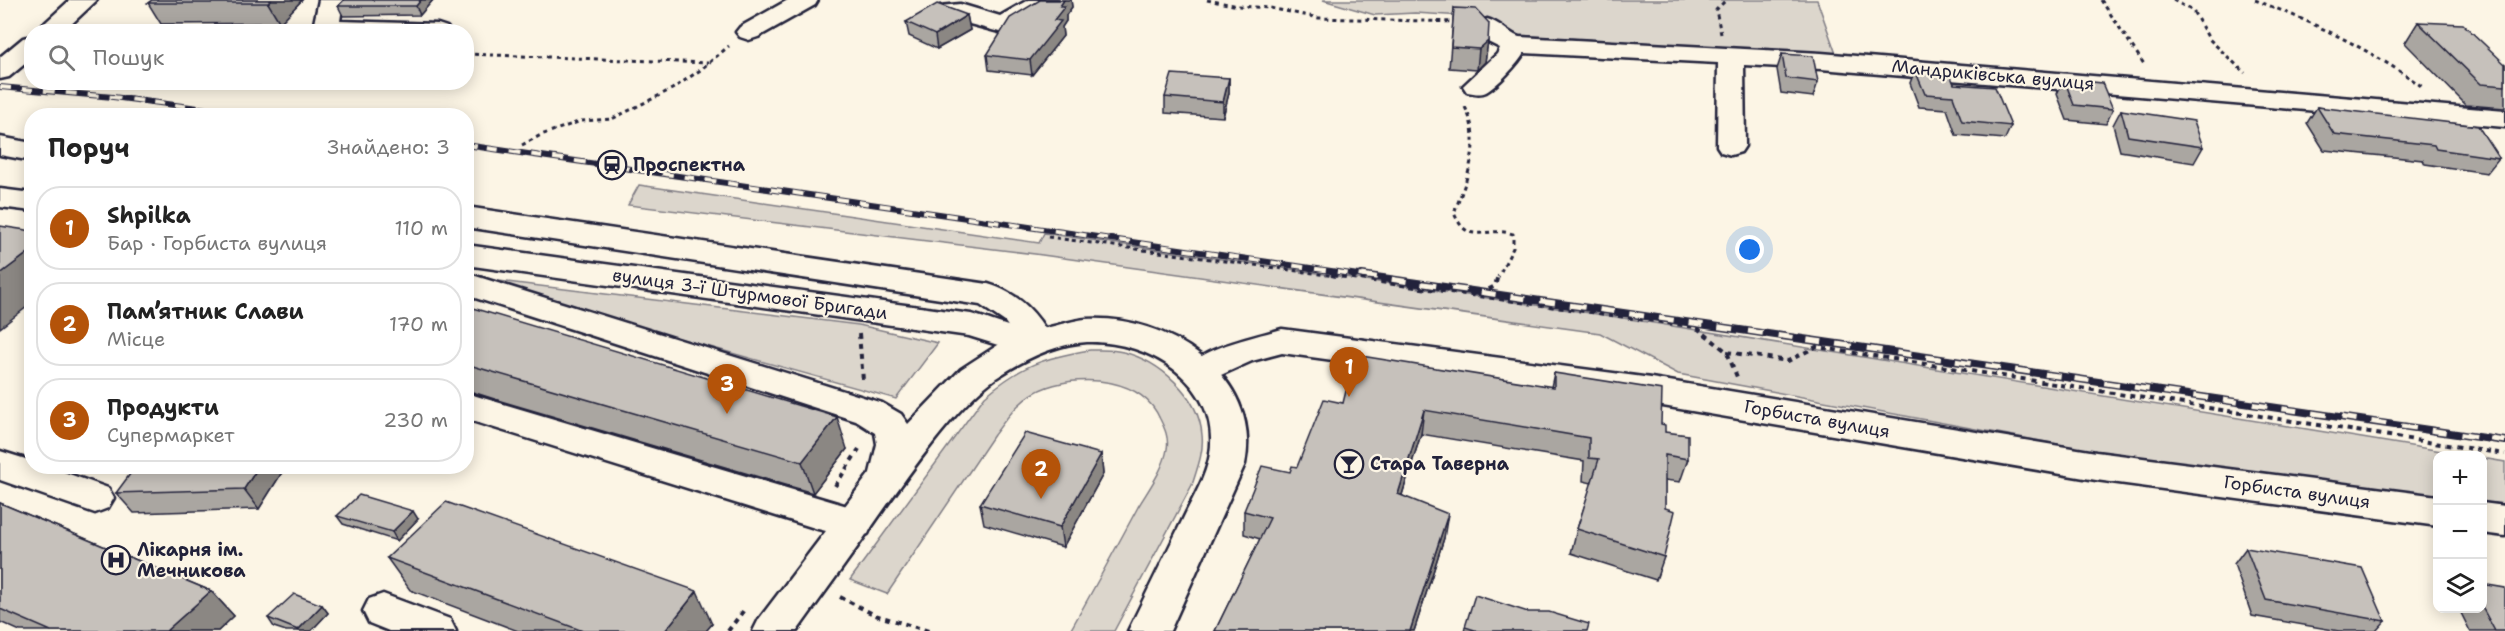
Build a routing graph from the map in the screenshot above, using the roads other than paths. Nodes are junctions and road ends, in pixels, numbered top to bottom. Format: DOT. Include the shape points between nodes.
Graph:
graph roads {
  1 [pos="85,0"];
  2 [pos="331,0"];
  3 [pos="806,0"];
  4 [pos="1046,0"];
  5 [pos="949,11"];
  6 [pos="56,24"];
  7 [pos="327,24"];
  8 [pos="1486,27"];
  9 [pos="749,32"];
  10 [pos="1514,45"];
  11 [pos="24,50"];
  12 [pos="1731,56"];
  13 [pos="0,70"];
  14 [pos="1477,86"];
  15 [pos="2505,119"];
  16 [pos="0,146"];
  17 [pos="1731,146"];
  18 [pos="24,150"];
  19 [pos="0,198"];
  20 [pos="24,201"];
  21 [pos="474,218"];
  22 [pos="474,256"];
  23 [pos="474,287"];
  24 [pos="1033,343"];
  25 [pos="1201,372"];
  26 [pos="474,408"];
  27 [pos="0,465"];
  28 [pos="24,473"];
  29 [pos="26,474"];
  30 [pos="887,476"];
  31 [pos="95,498"];
  32 [pos="2433,511"];
  33 [pos="2487,519"];
  34 [pos="2505,521"];
  35 [pos="854,523"];
  36 [pos="383,611"];
  37 [pos="435,631"];
  38 [pos="774,631"];
  39 [pos="1149,631"];
  1 -- 6 [label="street"];
  2 -- 7 [label="street"];
  3 -- 9 [label="street"];
  4 -- 5 [label="street" via="1003,25"];
  8 -- 10 [label="street, Мандриківська вулиця"];
  10 -- 12 [label="street, Мандриківська вулиця"];
  10 -- 14 [label="street" via="1509,57"];
  11 -- 13 [label="street"];
  12 -- 15 [label="street, Мандриківська вулиця"];
  12 -- 17 [label="street"];
  16 -- 18 [label="street"];
  19 -- 20 [label="street"];
  21 -- 24 [label="street" via="988,295 1020,316"];
  22 -- 24 [label="street, вулиця 3-ї Штурмової Бригади" via="971,326"];
  23 -- 30 [label="street" via="885,419 895,431 896,446"];
  24 -- 25 [label="street" via="1090,330 1137,334 1162,344"];
  24 -- 30 [label="street" via="982,371 920,433"];
  25 -- 32 [label="street, Горбиста вулиця" via="1240,352 1282,341 1651,391 2096,466"];
  25 -- 39 [label="street" via="1217,394 1227,420 1229,447 1223,475"];
  26 -- 35 [label="street"];
  27 -- 28 [label="street"];
  29 -- 31 [label="street"];
  30 -- 35 [label="street"];
  33 -- 34 [label="street"];
  35 -- 38 [label="street"];
  36 -- 37 [label="street"];
}
